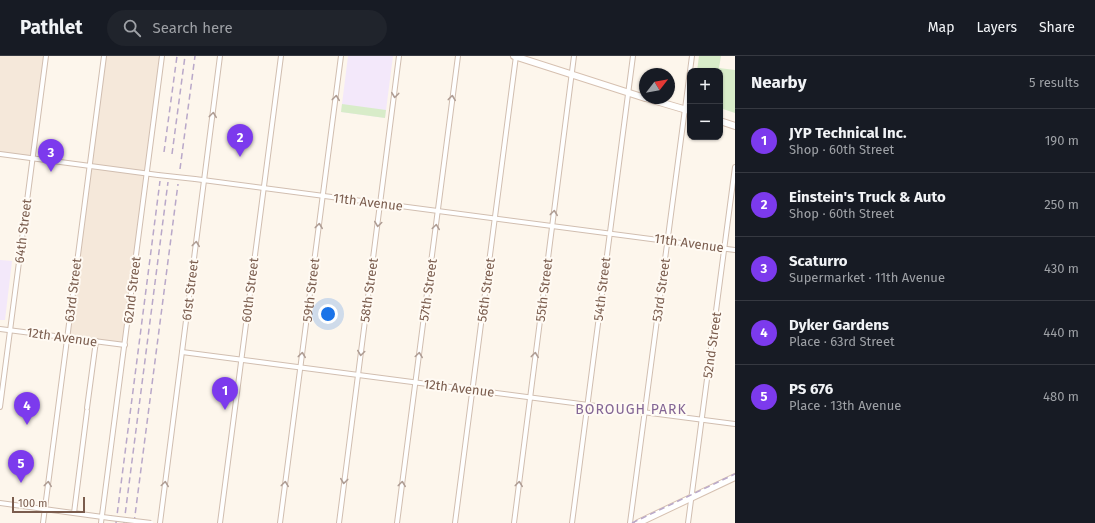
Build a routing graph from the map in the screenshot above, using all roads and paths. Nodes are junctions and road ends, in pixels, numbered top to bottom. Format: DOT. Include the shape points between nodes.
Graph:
graph roads {
  1 [pos="46,56"];
  2 [pos="104,56"];
  3 [pos="162,56"];
  4 [pos="220,56"];
  5 [pos="281,56"];
  6 [pos="341,56"];
  7 [pos="400,56"];
  8 [pos="458,56"];
  9 [pos="516,56"];
  10 [pos="574,56"];
  11 [pos="633,56"];
  12 [pos="692,56"];
  13 [pos="572,74"];
  14 [pos="628,92"];
  15 [pos="639,96"];
  16 [pos="666,104"];
  17 [pos="688,104"];
  18 [pos="687,110"];
  19 [pos="723,122"];
  20 [pos="735,126"];
  21 [pos="0,154"];
  22 [pos="32,158"];
  23 [pos="90,166"];
  24 [pos="735,167"];
  25 [pos="147,173"];
  26 [pos="204,181"];
  27 [pos="263,188"];
  28 [pos="323,196"];
  29 [pos="381,203"];
  30 [pos="438,211"];
  31 [pos="496,218"];
  32 [pos="552,226"];
  33 [pos="610,233"];
  34 [pos="668,240"];
  35 [pos="724,248"];
  36 [pos="735,250"];
  37 [pos="0,329"];
  38 [pos="10,330"];
  39 [pos="67,338"];
  40 [pos="96,341"];
  41 [pos="124,345"];
  42 [pos="182,352"];
  43 [pos="241,360"];
  44 [pos="300,368"];
  45 [pos="358,375"];
  46 [pos="415,383"];
  47 [pos="473,390"];
  48 [pos="530,398"];
  49 [pos="587,405"];
  50 [pos="0,406"];
  51 [pos="644,412"];
  52 [pos="702,420"];
  53 [pos="735,424"];
  54 [pos="735,477"];
  55 [pos="692,497"];
  56 [pos="0,503"];
  57 [pos="45,509"];
  58 [pos="74,513"];
  59 [pos="102,517"];
  60 [pos="43,523"];
  61 [pos="101,523"];
  62 [pos="151,523"];
  63 [pos="160,523"];
  64 [pos="220,523"];
  65 [pos="280,523"];
  66 [pos="339,523"];
  67 [pos="397,523"];
  68 [pos="455,523"];
  69 [pos="514,523"];
  70 [pos="572,523"];
  71 [pos="630,523"];
  72 [pos="638,523"];
  73 [pos="688,523"];
  1 -- 22 [label="street, 64th Street"];
  2 -- 23 [label="street, 63rd Street"];
  3 -- 25 [label="street, 62nd Street"];
  26 -- 4 [label="street, 61st Street, one-way"];
  5 -- 27 [label="street, 60th Street"];
  28 -- 6 [label="street, 59th Street, one-way"];
  7 -- 29 [label="street, 58th Street, one-way"];
  30 -- 8 [label="street, 57th Street, one-way"];
  9 -- 13 [label="main road"];
  9 -- 31 [label="street, 56th Street"];
  10 -- 13 [label="street, 55th Street"];
  11 -- 14 [label="street, 54th Street"];
  12 -- 17 [label="street, 53rd Street"];
  13 -- 14 [label="main road"];
  32 -- 13 [label="street, 55th Street, one-way"];
  14 -- 15 [label="main road"];
  14 -- 33 [label="street, 54th Street"];
  16 -- 18 [label="main road"];
  18 -- 34 [label="street, 53rd Street"];
  19 -- 20 [label="main road"];
  21 -- 22 [label="street, 11th Avenue"];
  22 -- 23 [label="street, 11th Avenue"];
  22 -- 38 [label="street, 64th Street"];
  23 -- 25 [label="street, 11th Avenue"];
  23 -- 39 [label="street, 63rd Street"];
  24 -- 35 [label="street, 52nd Street"];
  25 -- 26 [label="street, 11th Avenue, bridge"];
  25 -- 41 [label="street, 62nd Street"];
  26 -- 27 [label="street, 11th Avenue"];
  42 -- 26 [label="street, 61st Street, one-way"];
  27 -- 28 [label="street, 11th Avenue"];
  27 -- 43 [label="street, 60th Street"];
  28 -- 29 [label="street, 11th Avenue"];
  44 -- 28 [label="street, 59th Street, one-way"];
  29 -- 30 [label="street, 11th Avenue"];
  29 -- 45 [label="street, 58th Street, one-way"];
  30 -- 31 [label="street, 11th Avenue"];
  46 -- 30 [label="street, 57th Street, one-way"];
  31 -- 32 [label="street, 11th Avenue"];
  31 -- 47 [label="street, 56th Street"];
  32 -- 33 [label="street, 11th Avenue"];
  48 -- 32 [label="street, 55th Street, one-way"];
  33 -- 34 [label="street, 11th Avenue"];
  33 -- 49 [label="street, 54th Street"];
  34 -- 35 [label="street, 11th Avenue"];
  34 -- 51 [label="street, 53rd Street"];
  35 -- 36 [label="street, 11th Avenue"];
  35 -- 52 [label="street, 52nd Street"];
  37 -- 38 [label="street, 12th Avenue"];
  38 -- 39 [label="street, 12th Avenue"];
  38 -- 50 [label="street, 64th Street"];
  39 -- 40 [label="street, 12th Avenue"];
  57 -- 39 [label="street, 63rd Street, one-way"];
  40 -- 41 [label="street, 12th Avenue"];
  40 -- 58 [label="street"];
  41 -- 59 [label="street, 62nd Street"];
  42 -- 43 [label="street, 12th Avenue"];
  63 -- 42 [label="street, 61st Street, one-way"];
  43 -- 44 [label="street, 12th Avenue"];
  43 -- 64 [label="street, 60th Street"];
  44 -- 45 [label="street, 12th Avenue"];
  65 -- 44 [label="street, 59th Street, one-way"];
  45 -- 46 [label="street, 12th Avenue"];
  45 -- 66 [label="street, 58th Street, one-way"];
  46 -- 47 [label="street, 12th Avenue"];
  67 -- 46 [label="street, 57th Street, one-way"];
  47 -- 48 [label="street, 12th Avenue"];
  47 -- 68 [label="street, 56th Street"];
  48 -- 49 [label="street, 12th Avenue"];
  69 -- 48 [label="street, 55th Street, one-way"];
  49 -- 51 [label="street, 12th Avenue"];
  49 -- 70 [label="street, 54th Street"];
  51 -- 52 [label="street, 12th Avenue"];
  51 -- 71 [label="street, 53rd Street"];
  52 -- 53 [label="street, 12th Avenue"];
  52 -- 55 [label="street, 52nd Street"];
  54 -- 55 [label="main road"];
  55 -- 72 [label="main road"];
  55 -- 73 [label="street, 52nd Street"];
  56 -- 57 [label="street"];
  57 -- 58 [label="street"];
  57 -- 60 [label="street, 63rd Street"];
  58 -- 59 [label="street"];
  59 -- 61 [label="street, 62nd Street"];
  59 -- 62 [label="street, bridge"];
}
